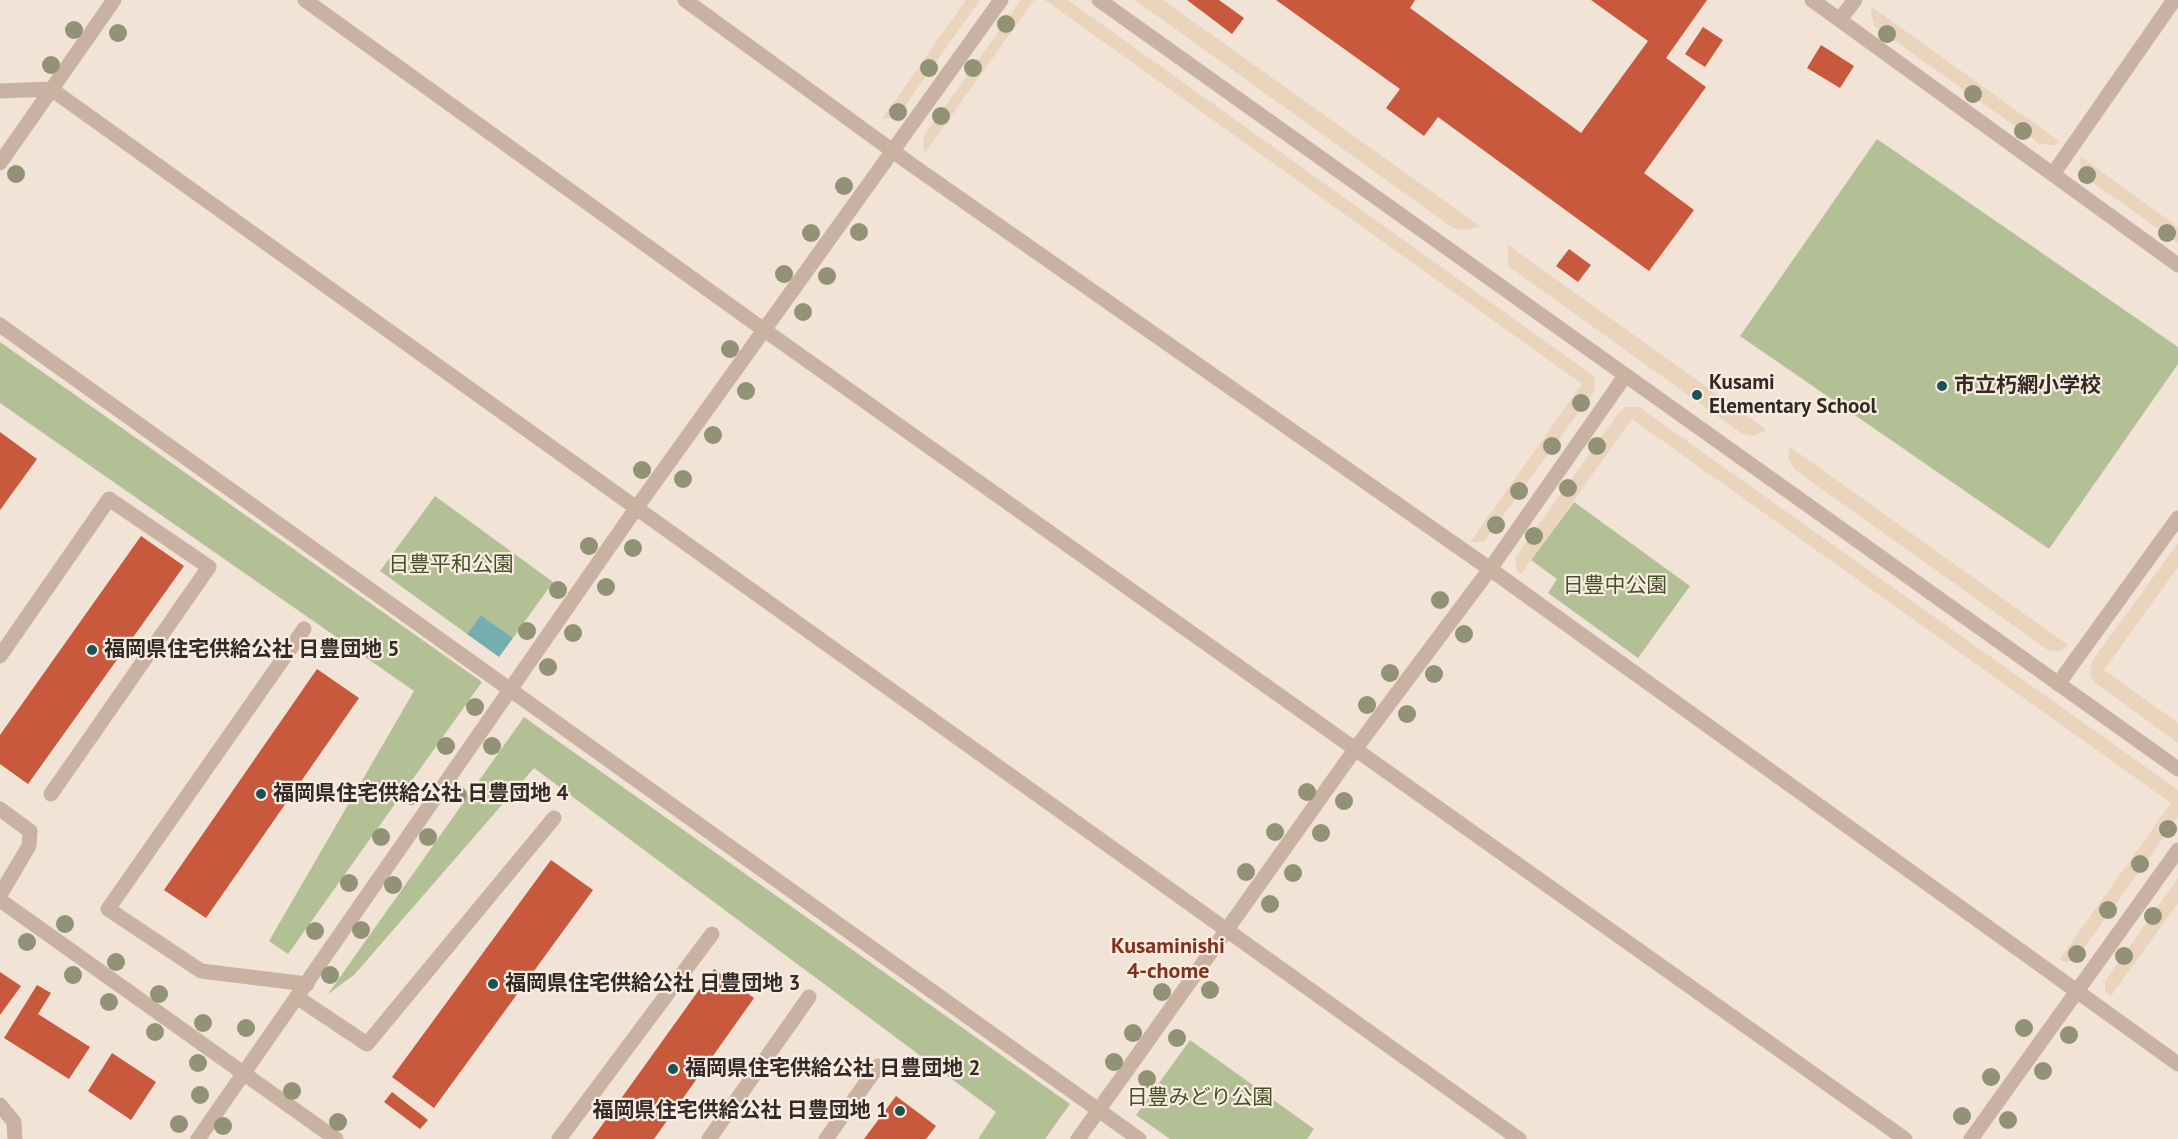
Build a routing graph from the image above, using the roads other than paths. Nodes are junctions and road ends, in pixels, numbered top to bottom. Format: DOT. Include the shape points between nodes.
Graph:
graph roads {
  1 [pos="114,0"];
  2 [pos="305,0"];
  3 [pos="685,0"];
  4 [pos="1001,0"];
  5 [pos="1099,0"];
  6 [pos="1812,0"];
  7 [pos="1855,0"];
  8 [pos="2174,0"];
  9 [pos="1840,20"];
  10 [pos="51,89"];
  11 [pos="0,91"];
  12 [pos="893,151"];
  13 [pos="0,163"];
  14 [pos="2052,174"];
  15 [pos="2178,265"];
  16 [pos="0,326"];
  17 [pos="765,330"];
  18 [pos="1625,376"];
  19 [pos="637,507"];
  20 [pos="2178,518"];
  21 [pos="1490,569"];
  22 [pos="304,628"];
  23 [pos="0,656"];
  24 [pos="2058,684"];
  25 [pos="512,689"];
  26 [pos="1356,748"];
  27 [pos="2178,769"];
  28 [pos="51,794"];
  29 [pos="0,809"];
  30 [pos="554,818"];
  31 [pos="2178,850"];
  32 [pos="0,895"];
  33 [pos="0,900"];
  34 [pos="1226,933"];
  35 [pos="712,934"];
  36 [pos="307,984"];
  37 [pos="2079,992"];
  38 [pos="298,998"];
  39 [pos="809,998"];
  40 [pos="2178,1064"];
  41 [pos="878,1066"];
  42 [pos="244,1074"];
  43 [pos="0,1105"];
  44 [pos="1099,1110"];
  45 [pos="15,1139"];
  46 [pos="198,1139"];
  47 [pos="336,1139"];
  48 [pos="559,1139"];
  49 [pos="709,1139"];
  50 [pos="826,1139"];
  51 [pos="1078,1139"];
  52 [pos="1139,1139"];
  53 [pos="1519,1139"];
  54 [pos="1905,1139"];
  55 [pos="1971,1139"];
  1 -- 10 [label="street"];
  2 -- 17 [label="street"];
  3 -- 12 [label="street"];
  4 -- 12 [label="street"];
  5 -- 18 [label="street"];
  6 -- 9 [label="street"];
  7 -- 9 [label="street"];
  8 -- 14 [label="street"];
  9 -- 14 [label="street"];
  10 -- 11 [label="street"];
  10 -- 13 [label="street"];
  10 -- 19 [label="street"];
  12 -- 17 [label="street"];
  12 -- 21 [label="street"];
  14 -- 15 [label="street"];
  16 -- 25 [label="street"];
  17 -- 19 [label="street"];
  17 -- 26 [label="street"];
  18 -- 21 [label="street"];
  18 -- 24 [label="street"];
  19 -- 25 [label="street"];
  19 -- 34 [label="street"];
  20 -- 24 [label="street"];
  21 -- 26 [label="street"];
  21 -- 37 [label="street"];
  22 -- 36 [label="street" via="108,909 201,971"];
  23 -- 28 [label="street" via="109,499 209,567"];
  24 -- 27 [label="street"];
  25 -- 36 [label="street"];
  25 -- 44 [label="street"];
  26 -- 34 [label="street"];
  26 -- 54 [label="street"];
  29 -- 32 [label="street" via="30,831 29,846"];
  30 -- 38 [label="street" via="367,1044"];
  31 -- 37 [label="street"];
  33 -- 42 [label="street"];
  34 -- 44 [label="street"];
  34 -- 53 [label="street"];
  35 -- 48 [label="street"];
  36 -- 38 [label="street"];
  37 -- 40 [label="street"];
  37 -- 55 [label="street"];
  38 -- 42 [label="street"];
  39 -- 49 [label="street"];
  41 -- 50 [label="street"];
  42 -- 46 [label="street"];
  42 -- 47 [label="street"];
  43 -- 45 [label="street" via="14,1122"];
  44 -- 51 [label="street"];
  44 -- 52 [label="street"];
}
